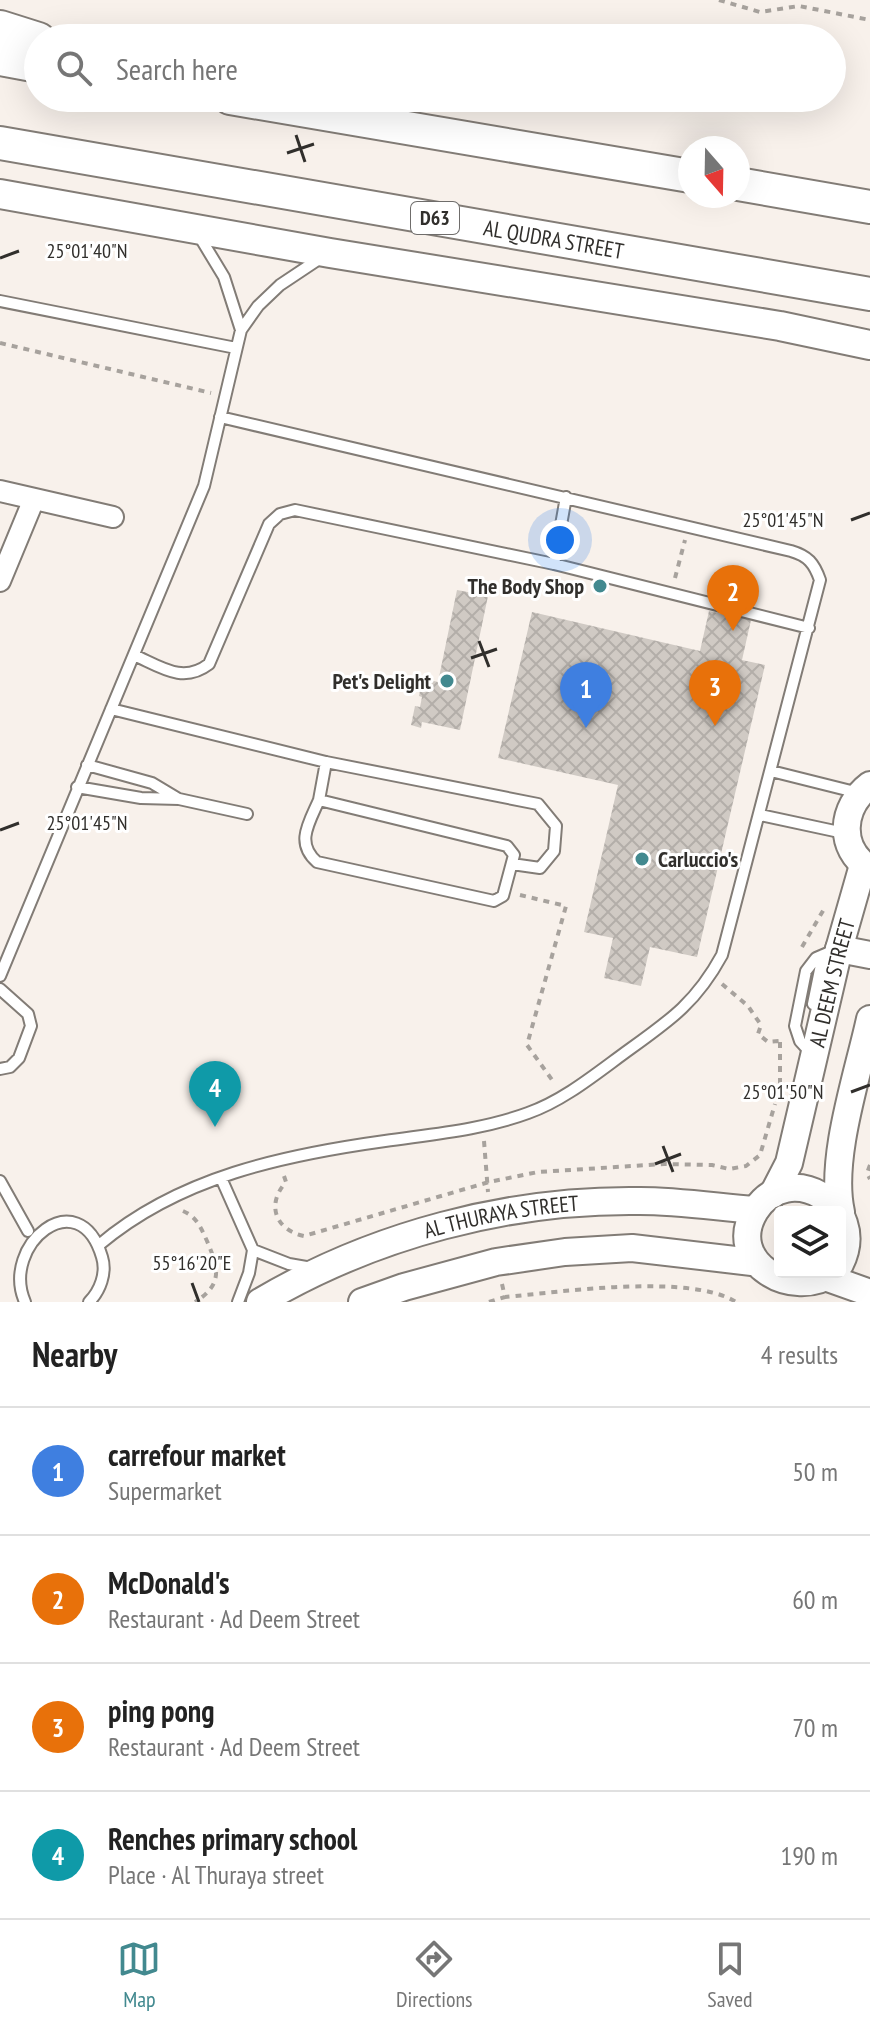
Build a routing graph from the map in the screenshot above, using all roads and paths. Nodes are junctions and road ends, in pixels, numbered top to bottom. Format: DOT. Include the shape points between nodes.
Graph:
graph roads {
  1 [pos="719,0"];
  2 [pos="870,20"];
  3 [pos="0,29"];
  4 [pos="24,37"];
  5 [pos="0,59"];
  6 [pos="24,63"];
  7 [pos="313,112"];
  8 [pos="0,143"];
  9 [pos="678,174"];
  10 [pos="750,186"];
  11 [pos="0,194"];
  12 [pos="870,207"];
  13 [pos="195,230"];
  14 [pos="330,253"];
  15 [pos="870,294"];
  16 [pos="0,301"];
  17 [pos="780,326"];
  18 [pos="241,330"];
  19 [pos="0,343"];
  20 [pos="870,345"];
  21 [pos="236,348"];
  22 [pos="870,356"];
  23 [pos="225,396"];
  24 [pos="220,417"];
  25 [pos="0,491"];
  26 [pos="566,497"];
  27 [pos="34,499"];
  28 [pos="113,517"];
  29 [pos="688,526"];
  30 [pos="554,564"];
  31 [pos="0,581"];
  32 [pos="672,593"];
  33 [pos="809,628"];
  34 [pos="134,655"];
  35 [pos="111,709"];
  36 [pos="326,762"];
  37 [pos="87,765"];
  38 [pos="771,771"];
  39 [pos="77,787"];
  40 [pos="864,789"];
  41 [pos="179,799"];
  42 [pos="319,800"];
  43 [pos="247,814"];
  44 [pos="760,815"];
  45 [pos="846,834"];
  46 [pos="512,864"];
  47 [pos="866,867"];
  48 [pos="504,892"];
  49 [pos="831,897"];
  50 [pos="800,952"];
  51 [pos="831,952"];
  52 [pos="870,955"];
  53 [pos="711,975"];
  54 [pos="0,976"];
  55 [pos="0,989"];
  56 [pos="870,1019"];
  57 [pos="783,1026"];
  58 [pos="780,1041"];
  59 [pos="810,1051"];
  60 [pos="867,1059"];
  61 [pos="0,1069"];
  62 [pos="780,1090"];
  63 [pos="563,1096"];
  64 [pos="776,1103"];
  65 [pos="481,1127"];
  66 [pos="281,1159"];
  67 [pos="870,1165"];
  68 [pos="221,1178"];
  69 [pos="870,1179"];
  70 [pos="0,1181"];
  71 [pos="489,1182"];
  72 [pos="172,1198"];
  73 [pos="764,1202"];
  74 [pos="488,1215"];
  75 [pos="852,1226"];
  76 [pos="99,1245"];
  77 [pos="846,1246"];
  78 [pos="253,1250"];
  79 [pos="13,1255"];
  80 [pos="496,1262"];
  81 [pos="752,1262"];
  82 [pos="330,1267"];
  83 [pos="821,1278"];
  84 [pos="845,1278"];
  85 [pos="870,1293"];
  86 [pos="505,1297"];
  87 [pos="25,1302"];
  88 [pos="89,1302"];
  89 [pos="195,1302"];
  90 [pos="238,1302"];
  91 [pos="260,1302"];
  92 [pos="362,1302"];
  93 [pos="489,1302"];
  94 [pos="736,1302"];
  1 -- 2 [label="path" via="760,12 799,6"];
  3 -- 4 [label="highway"];
  5 -- 6 [label="main road"];
  7 -- 9 [label="main road"];
  8 -- 15 [label="main road, AL QUDRA STREET / D63"];
  10 -- 12 [label="main road"];
  11 -- 13 [label="main road"];
  13 -- 14 [label="main road"];
  13 -- 18 [label="lane" via="224,277"];
  14 -- 17 [label="main road"];
  14 -- 18 [label="lane" via="280,285"];
  16 -- 21 [label="lane"];
  17 -- 20 [label="main road"];
  17 -- 22 [label="street"];
  18 -- 21 [label="lane"];
  19 -- 23 [label="path"];
  21 -- 23 [label="lane"];
  23 -- 24 [label="lane"];
  24 -- 26 [label="lane"];
  24 -- 34 [label="lane" via="204,486"];
  25 -- 27 [label="street"];
  26 -- 29 [label="lane"];
  26 -- 30 [label="lane"];
  27 -- 28 [label="street"];
  27 -- 31 [label="street"];
  29 -- 32 [label="path"];
  29 -- 33 [label="lane" via="805,555 820,580"];
  30 -- 32 [label="lane"];
  30 -- 34 [label="lane" via="295,510 269,524 209,664 184,675"];
  32 -- 33 [label="lane"];
  33 -- 38 [label="lane"];
  34 -- 35 [label="lane"];
  35 -- 36 [label="lane"];
  35 -- 37 [label="lane"];
  36 -- 42 [label="lane"];
  36 -- 46 [label="lane" via="538,804 556,826 554,851 540,868"];
  37 -- 39 [label="lane"];
  37 -- 41 [label="lane" via="152,783"];
  38 -- 40 [label="lane"];
  38 -- 44 [label="lane"];
  39 -- 41 [label="lane"];
  39 -- 54 [label="lane"];
  40 -- 45 [label="street" via="851,805"];
  41 -- 43 [label="lane"];
  42 -- 46 [label="lane" via="507,846 514,855"];
  42 -- 48 [label="lane" via="304,844 317,862 494,901"];
  44 -- 45 [label="lane"];
  44 -- 53 [label="lane" via="722,955"];
  45 -- 47 [label="street" via="854,855"];
  46 -- 48 [label="lane"];
  47 -- 51 [label="street, AL DEEM STREET"];
  48 -- 63 [label="path" via="566,906 527,1045"];
  49 -- 50 [label="path"];
  51 -- 52 [label="street"];
  51 -- 59 [label="street, AL DEEM STREET"];
  53 -- 58 [label="path" via="748,1006 761,1025 758,1034 768,1042"];
  53 -- 63 [label="lane" via="686,1007"];
  55 -- 61 [label="lane" via="28,1014 31,1026 19,1058"];
  56 -- 60 [label="street, AL DEEM STREET"];
  57 -- 58 [label="path"];
  58 -- 62 [label="path"];
  59 -- 60 [label="street"];
  59 -- 73 [label="street, AL DEEM STREET" via="789,1163"];
  60 -- 75 [label="street, AL DEEM STREET" via="836,1176"];
  63 -- 65 [label="lane"];
  64 -- 71 [label="path" via="760,1155 746,1166 664,1164 538,1172"];
  65 -- 66 [label="lane"];
  65 -- 71 [label="path"];
  66 -- 68 [label="lane"];
  66 -- 71 [label="path" via="286,1182 276,1192 274,1208 291,1233 304,1236"];
  67 -- 69 [label="path"];
  68 -- 72 [label="lane"];
  68 -- 78 [label="lane"];
  70 -- 76 [label="lane" via="25,1235 46,1222 67,1222 85,1230"];
  71 -- 74 [label="path"];
  72 -- 76 [label="lane"];
  72 -- 89 [label="path" via="176,1208 199,1224 217,1265 213,1285"];
  73 -- 74 [label="street, AL THURAYA STREET" via="563,1204"];
  73 -- 75 [label="street" via="788,1189 818,1192"];
  73 -- 81 [label="street" via="748,1226"];
  74 -- 82 [label="street, AL THURAYA STREET" via="406,1237"];
  75 -- 77 [label="street"];
  76 -- 88 [label="lane" via="102,1283"];
  78 -- 82 [label="lane" via="289,1264"];
  78 -- 90 [label="lane"];
  79 -- 87 [label="lane" via="13,1284"];
  80 -- 81 [label="street, AL THURAYA STREET" via="632,1248"];
  80 -- 86 [label="path"];
  80 -- 92 [label="street, AL THURAYA STREET"];
  81 -- 83 [label="street" via="778,1285 804,1287"];
  82 -- 91 [label="street, AL THURAYA STREET"];
  84 -- 85 [label="street"];
  86 -- 93 [label="path"];
  86 -- 94 [label="path" via="692,1289"];
}
